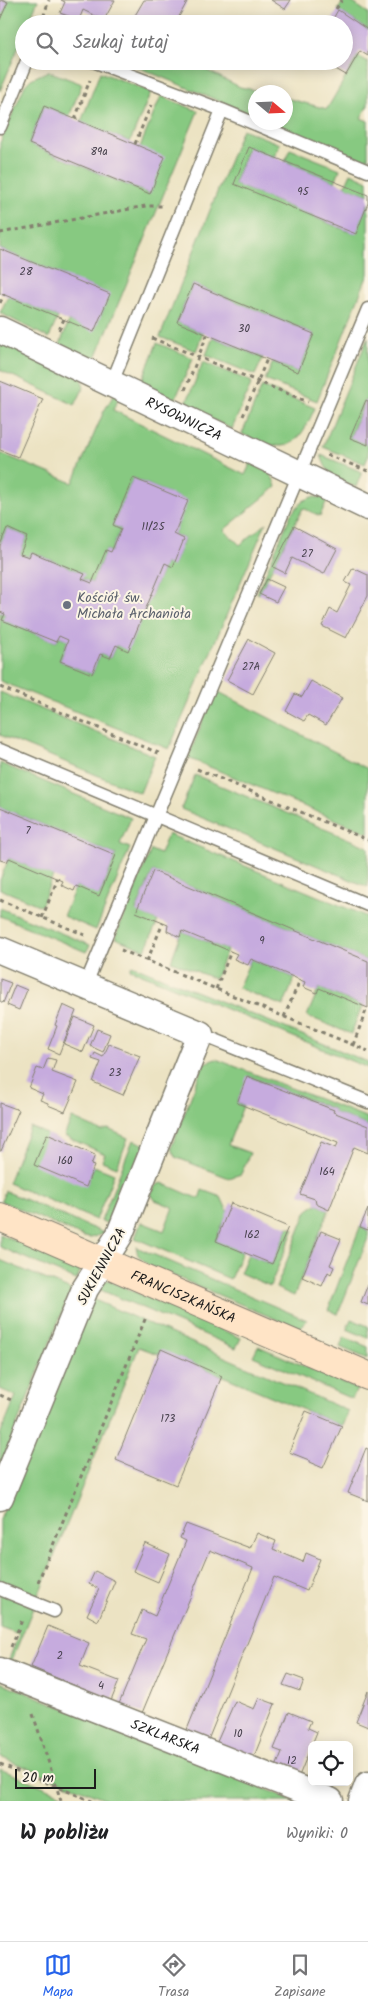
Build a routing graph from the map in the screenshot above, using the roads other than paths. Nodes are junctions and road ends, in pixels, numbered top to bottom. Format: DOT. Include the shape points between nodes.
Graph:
graph roads {
  1 [pos="23,70"];
  2 [pos="116,70"];
  3 [pos="222,110"];
  4 [pos="0,127"];
  5 [pos="368,171"];
  6 [pos="368,308"];
  7 [pos="0,330"];
  8 [pos="110,385"];
  9 [pos="300,475"];
  10 [pos="368,507"];
  11 [pos="0,750"];
  12 [pos="155,816"];
  13 [pos="368,905"];
  14 [pos="0,950"];
  15 [pos="85,986"];
  16 [pos="200,1034"];
  17 [pos="368,1102"];
  18 [pos="0,1217"];
  19 [pos="102,1261"];
  20 [pos="368,1376"];
  21 [pos="0,1497"];
  22 [pos="0,1589"];
  23 [pos="54,1612"];
  24 [pos="8,1674"];
  25 [pos="368,1785"];
  26 [pos="330,1801"];
  27 [pos="362,1801"];
  1 -- 4 [label="lane"];
  2 -- 3 [label="lane"];
  3 -- 5 [label="lane"];
  3 -- 8 [label="lane"];
  6 -- 9 [label="lane"];
  7 -- 8 [label="street, RYSOWNICZA"];
  8 -- 9 [label="street, RYSOWNICZA"];
  9 -- 10 [label="street, RYSOWNICZA"];
  9 -- 12 [label="lane"];
  11 -- 12 [label="lane"];
  12 -- 13 [label="lane"];
  12 -- 15 [label="lane"];
  14 -- 15 [label="street"];
  15 -- 16 [label="street"];
  16 -- 17 [label="lane"];
  16 -- 19 [label="street, SUKIENNICZA" via="120,1236"];
  18 -- 19 [label="street, FRANCISZKAŃSKA"];
  19 -- 20 [label="street, FRANCISZKAŃSKA"];
  19 -- 21 [label="street, SUKIENNICZA" via="85,1289"];
  22 -- 23 [label="lane"];
  24 -- 26 [label="street, SZKLARSKA"];
  25 -- 27 [label="street"];
}
